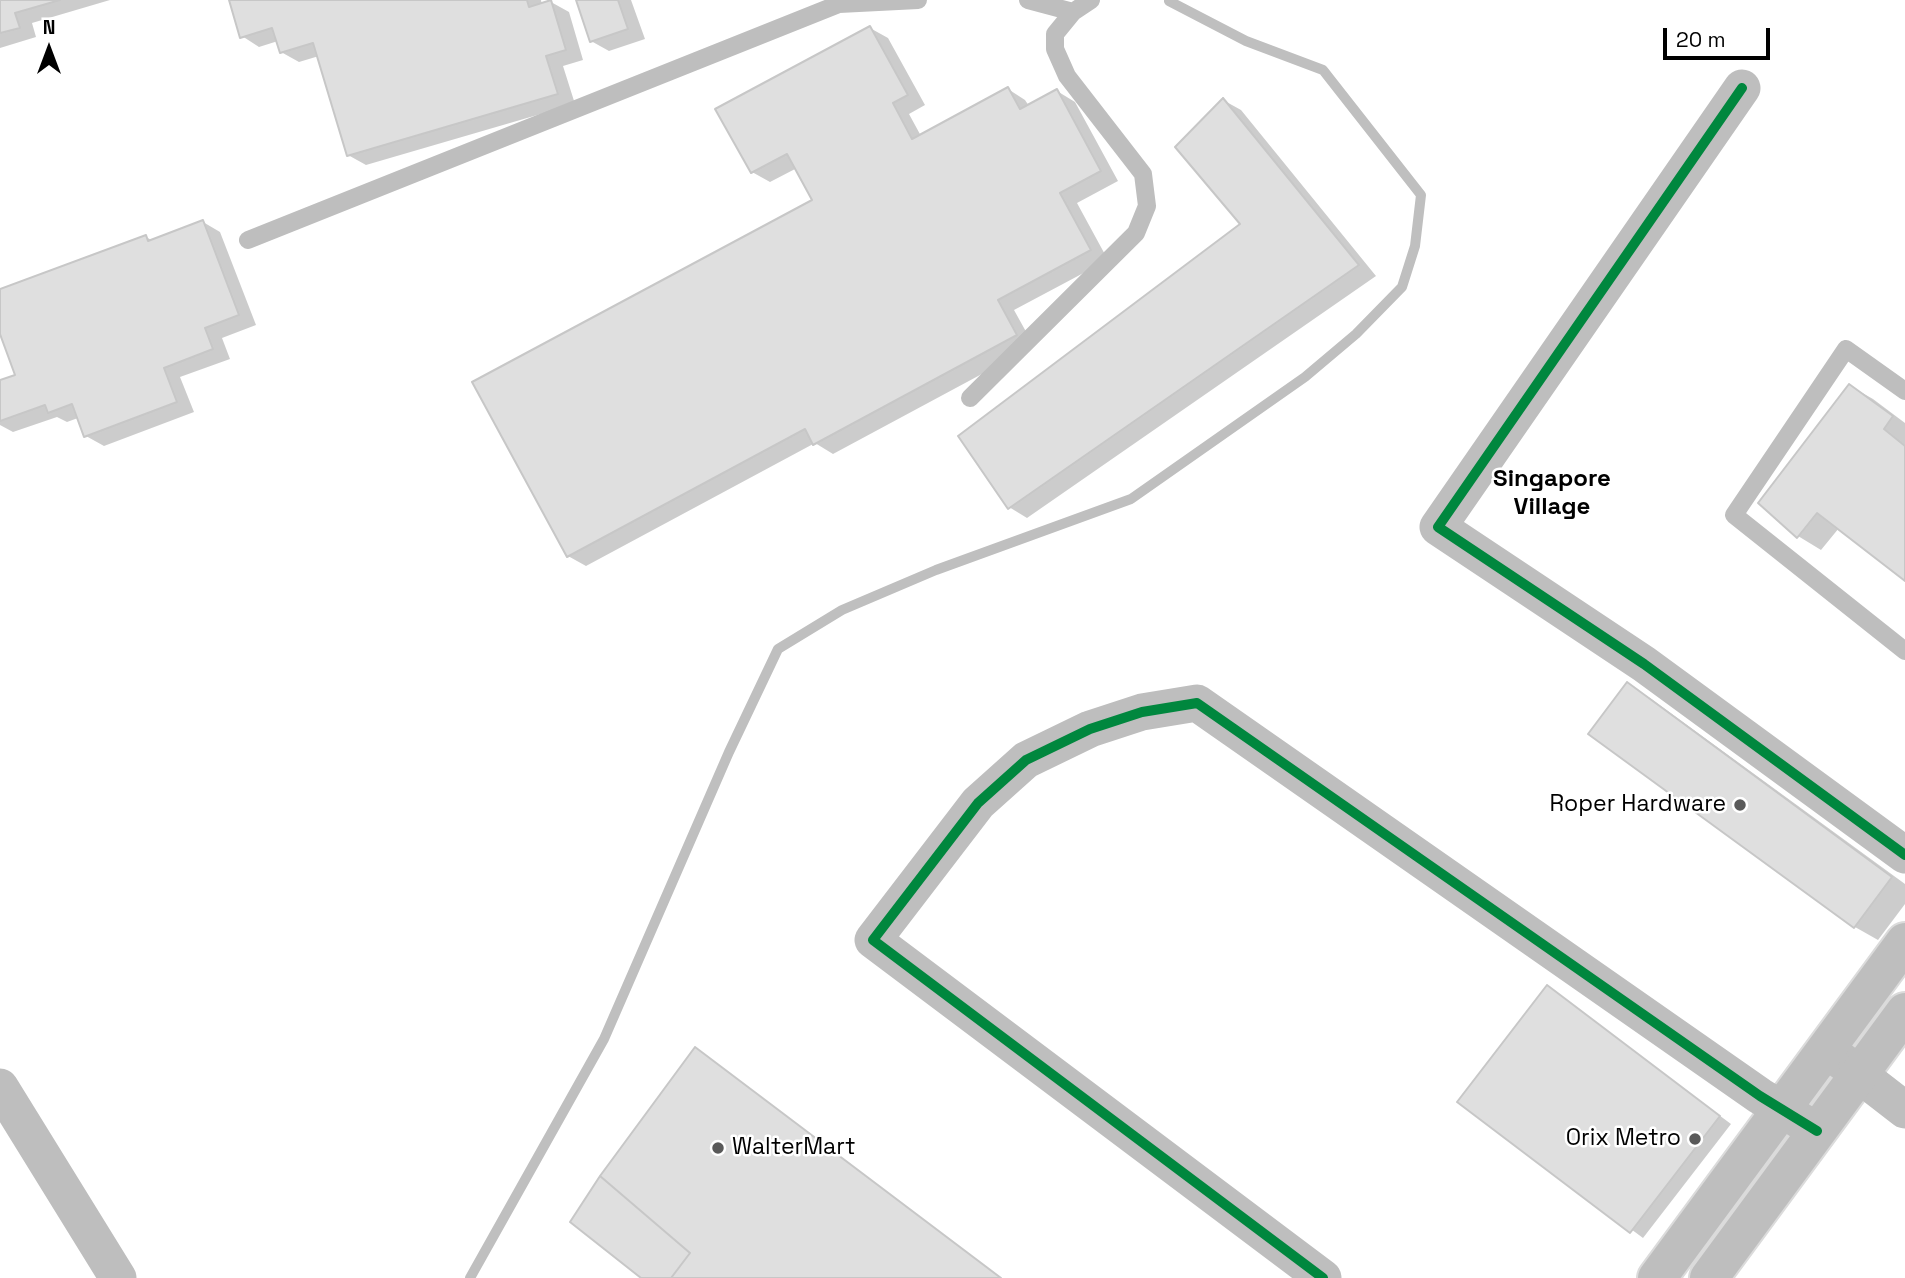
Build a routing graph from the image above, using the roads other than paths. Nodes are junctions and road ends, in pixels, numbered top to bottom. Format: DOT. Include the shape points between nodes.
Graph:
graph roads {
  1 [pos="918,0"];
  2 [pos="1028,0"];
  3 [pos="1091,0"];
  4 [pos="1073,12"];
  5 [pos="1742,88"];
  6 [pos="248,240"];
  7 [pos="1905,391"];
  8 [pos="970,398"];
  9 [pos="1905,651"];
  10 [pos="1905,855"];
  11 [pos="1905,942"];
  12 [pos="1905,1012"];
  13 [pos="1826,1048"];
  14 [pos="1858,1075"];
  15 [pos="0,1087"];
  16 [pos="1781,1109"];
  17 [pos="1905,1110"];
  18 [pos="1817,1131"];
  19 [pos="118,1278"];
  20 [pos="1323,1278"];
  21 [pos="1657,1278"];
  22 [pos="1709,1278"];
  1 -- 6 [label="lane" via="839,4"];
  2 -- 4 [label="lane"];
  3 -- 4 [label="lane"];
  4 -- 8 [label="lane" via="1055,34 1055,50 1067,76 1143,174 1147,206 1136,233"];
  5 -- 10 [label="street" via="1438,527 1644,664"];
  7 -- 9 [label="lane" via="1846,349 1734,515"];
  11 -- 13 [label="highway"];
  12 -- 14 [label="highway"];
  13 -- 14 [label="street"];
  13 -- 16 [label="highway"];
  14 -- 17 [label="street"];
  14 -- 18 [label="highway"];
  15 -- 19 [label="street"];
  16 -- 18 [label="street"];
  16 -- 20 [label="street" via="1197,703 1103,724 1026,760 978,803 873,940"];
  16 -- 21 [label="highway"];
  18 -- 22 [label="highway"];
}
